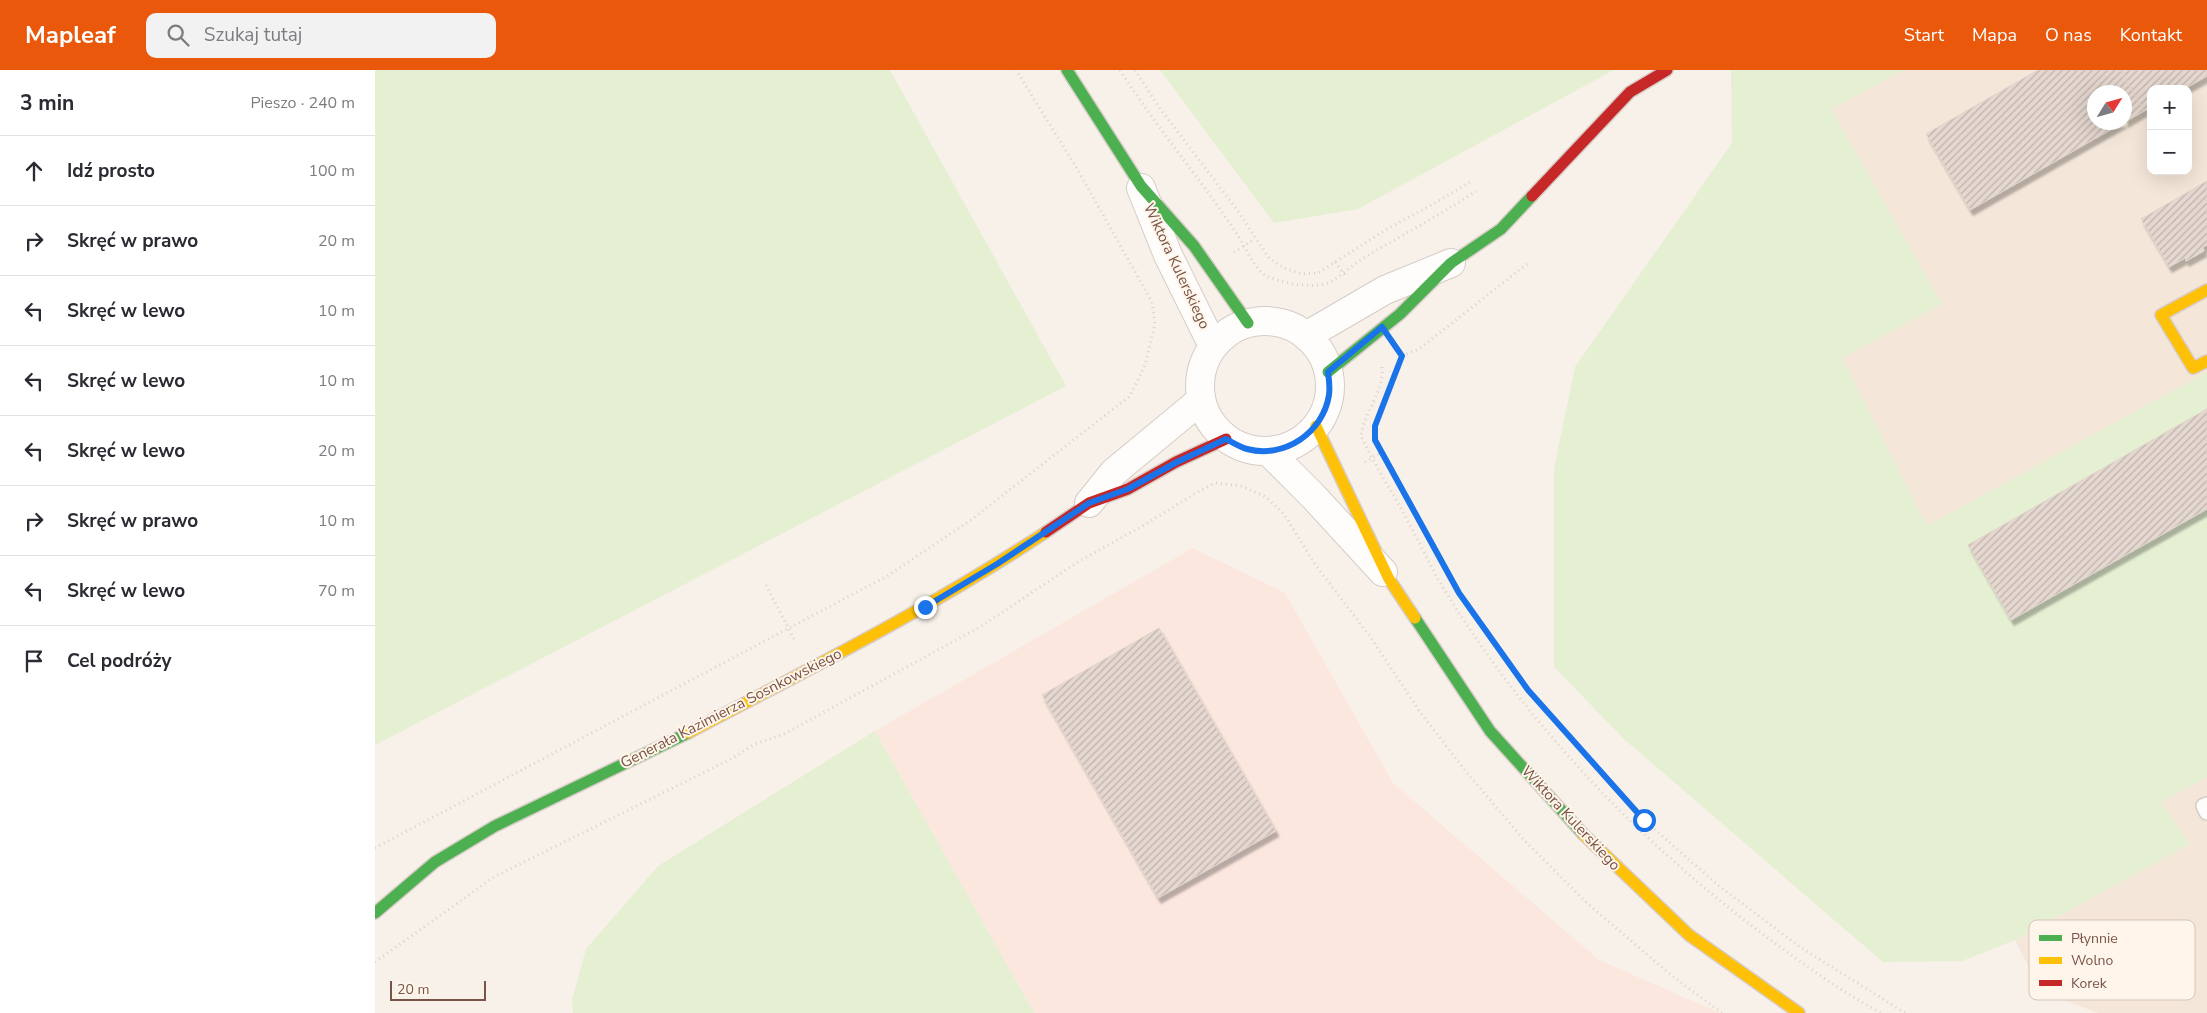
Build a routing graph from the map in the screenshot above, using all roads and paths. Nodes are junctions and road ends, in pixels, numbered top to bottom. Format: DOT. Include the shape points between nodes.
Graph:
graph roads {
  1 [pos="1016,70"];
  2 [pos="1067,70"];
  3 [pos="1120,70"];
  4 [pos="1135,70"];
  5 [pos="1667,70"];
  6 [pos="1470,182"];
  7 [pos="1141,186"];
  8 [pos="1476,191"];
  9 [pos="1335,262"];
  10 [pos="1451,263"];
  11 [pos="1527,264"];
  12 [pos="1343,272"];
  13 [pos="1326,284"];
  14 [pos="2207,290"];
  15 [pos="1356,308"];
  16 [pos="1248,323"];
  17 [pos="1382,327"];
  18 [pos="1306,336"];
  19 [pos="1366,339"];
  20 [pos="1213,346"];
  21 [pos="1402,356"];
  22 [pos="2207,361"];
  23 [pos="1328,372"];
  24 [pos="1201,400"];
  25 [pos="1316,426"];
  26 [pos="1226,439"];
  27 [pos="1269,452"];
  28 [pos="1089,503"];
  29 [pos="1389,579"];
  30 [pos="766,585"];
  31 [pos="788,629"];
  32 [pos="810,668"];
  33 [pos="2207,804"];
  34 [pos="2207,812"];
  35 [pos="375,848"];
  36 [pos="375,913"];
  37 [pos="375,962"];
  38 [pos="1722,1013"];
  39 [pos="1799,1013"];
  40 [pos="1881,1013"];
  41 [pos="1905,1013"];
  1 -- 31 [label="path" via="1075,165 1152,302 1155,324 1145,365 1129,396 971,520 889,575"];
  2 -- 7 [label="street, Wiktora Kulerskiego"];
  3 -- 13 [label="path" via="1238,235 1253,262 1265,274 1308,287"];
  4 -- 9 [label="path" via="1269,258 1284,268 1303,274 1318,273"];
  5 -- 10 [label="street" via="1630,92 1501,229"];
  6 -- 9 [label="path"];
  7 -- 16 [label="street, Wiktora Kulerskiego" via="1194,246"];
  7 -- 20 [label="street, Wiktora Kulerskiego" via="1168,255"];
  8 -- 12 [label="path"];
  9 -- 12 [label="path"];
  10 -- 15 [label="street" via="1385,290"];
  10 -- 17 [label="street" via="1400,314"];
  11 -- 21 [label="path" via="1419,349"];
  12 -- 13 [label="path"];
  12 -- 15 [label="path"];
  13 -- 15 [label="path"];
  14 -- 22 [label="street" via="2161,315 2193,368"];
  15 -- 18 [label="street"];
  16 -- 18 [label="street" via="1268,321 1288,325"];
  16 -- 20 [label="street" via="1229,332"];
  17 -- 19 [label="street"];
  17 -- 21 [label="path"];
  18 -- 23 [label="street" via="1319,351"];
  19 -- 23 [label="street"];
  19 -- 40 [label="path" via="1381,360 1383,376 1362,424 1361,436 1438,579 1524,702 1576,764 1635,826 1706,891 1785,951"];
  20 -- 24 [label="street" via="1203,363 1199,383"];
  21 -- 41 [label="path" via="1375,426 1375,440 1459,593 1528,690 1644,820 1719,886 1799,947"];
  23 -- 25 [label="street" via="1329,394 1323,416"];
  24 -- 26 [label="street" via="1210,423"];
  24 -- 28 [label="street, Generała Kazimierza Sosnkowskiego" via="1114,472"];
  25 -- 27 [label="street" via="1291,446"];
  25 -- 29 [label="street, Wiktora Kulerskiego"];
  26 -- 27 [label="street" via="1246,449"];
  26 -- 28 [label="street, Generała Kazimierza Sosnkowskiego" via="1128,489"];
  27 -- 29 [label="street, Wiktora Kulerskiego"];
  28 -- 32 [label="street, Generała Kazimierza Sosnkowskiego" via="925,607"];
  29 -- 39 [label="street, Wiktora Kulerskiego" via="1490,731 1591,843 1689,934"];
  30 -- 31 [label="path"];
  31 -- 32 [label="path"];
  31 -- 35 [label="path"];
  32 -- 36 [label="street, Generała Kazimierza Sosnkowskiego" via="686,734 495,826 435,862"];
  33 -- 34 [label="lane" via="2204,806"];
  37 -- 38 [label="path" via="494,877 755,744 784,734 980,627 1081,560 1215,483 1241,486 1266,497 1284,514 1314,563 1371,638 1420,712 1524,840 1588,904 1671,975"];
}
